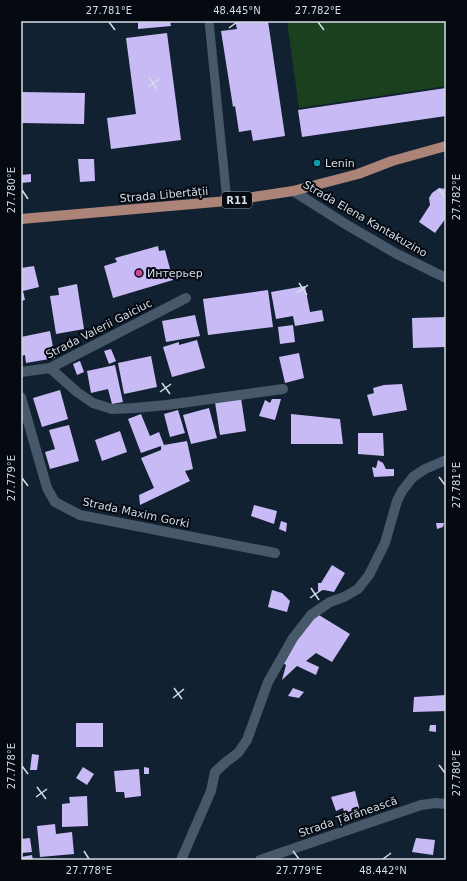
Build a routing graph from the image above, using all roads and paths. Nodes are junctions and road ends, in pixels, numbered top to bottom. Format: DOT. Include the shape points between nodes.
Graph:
graph roads {
  1 [pos="209,21"];
  2 [pos="446,146"];
  3 [pos="293,191"];
  4 [pos="227,201"];
  5 [pos="21,219"];
  6 [pos="446,278"];
  7 [pos="186,298"];
  8 [pos="50,368"];
  9 [pos="21,372"];
  10 [pos="283,388"];
  11 [pos="21,397"];
  12 [pos="446,460"];
  13 [pos="275,553"];
  14 [pos="446,804"];
  15 [pos="180,860"];
  16 [pos="260,860"];
  1 -- 4 [label="lane"];
  2 -- 3 [label="main road, Strada Libertății / R11" via="358,174"];
  3 -- 4 [label="main road, Strada Libertății / R11"];
  3 -- 6 [label="street, Strada Elena Kantakuzino" via="396,254"];
  4 -- 5 [label="main road, Strada Libertății / R11"];
  7 -- 8 [label="street, Strada Valerii Gaiciuc"];
  8 -- 9 [label="street, Strada Valerii Gaiciuc"];
  8 -- 10 [label="street" via="76,392 93,403 112,409 167,405"];
  11 -- 13 [label="street, Strada Maxim Gorki" via="47,488 55,502 80,515"];
  12 -- 15 [label="street" via="413,477 402,491 385,543 369,575 358,589 330,602 311,615 293,638 268,682 247,740 238,753 215,772 211,791"];
  14 -- 16 [label="street, Strada Țărănească" via="421,805"];
}
